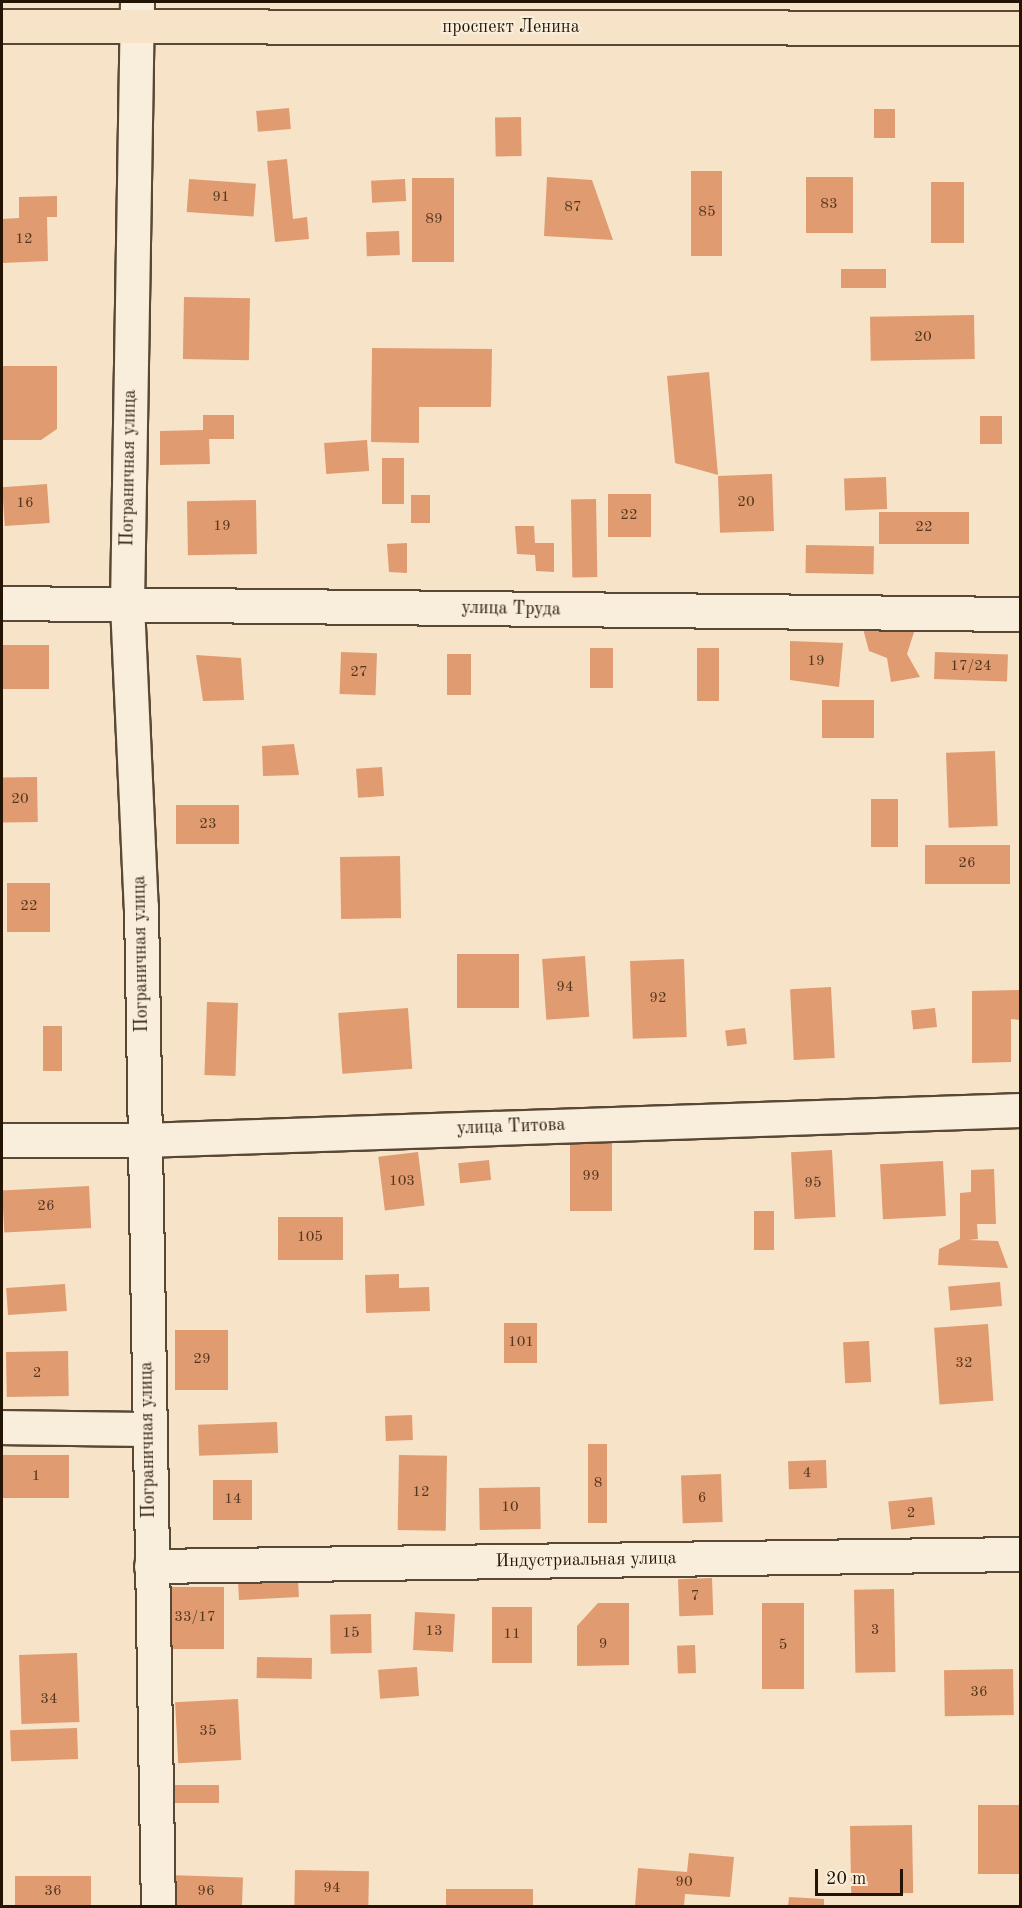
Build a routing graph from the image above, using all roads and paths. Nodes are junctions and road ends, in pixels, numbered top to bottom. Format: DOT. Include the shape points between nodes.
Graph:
graph roads {
  1 [pos="138,14"];
  2 [pos="2,26"];
  3 [pos="1020,28"];
  4 [pos="2,603"];
  5 [pos="127,604"];
  6 [pos="1020,614"];
  7 [pos="1020,1110"];
  8 [pos="2,1140"];
  9 [pos="143,1140"];
  10 [pos="2,1427"];
  11 [pos="147,1429"];
  12 [pos="1020,1554"];
  13 [pos="151,1566"];
  14 [pos="158,1906"];
  1 -- 2 [label="main road, проспект Ленина"];
  1 -- 3 [label="main road, проспект Ленина"];
  1 -- 5 [label="street, Пограничная улица"];
  4 -- 5 [label="street, улица Труда"];
  5 -- 6 [label="street, улица Труда"];
  5 -- 9 [label="street, Пограничная улица" via="141,907"];
  7 -- 9 [label="street, улица Титова"];
  8 -- 9 [label="street, улица Титова"];
  9 -- 11 [label="street, Пограничная улица"];
  10 -- 11 [label="street"];
  11 -- 13 [label="street, Пограничная улица"];
  12 -- 13 [label="street, Индустриальная улица"];
  13 -- 14 [label="street, Пограничная улица"];
}
